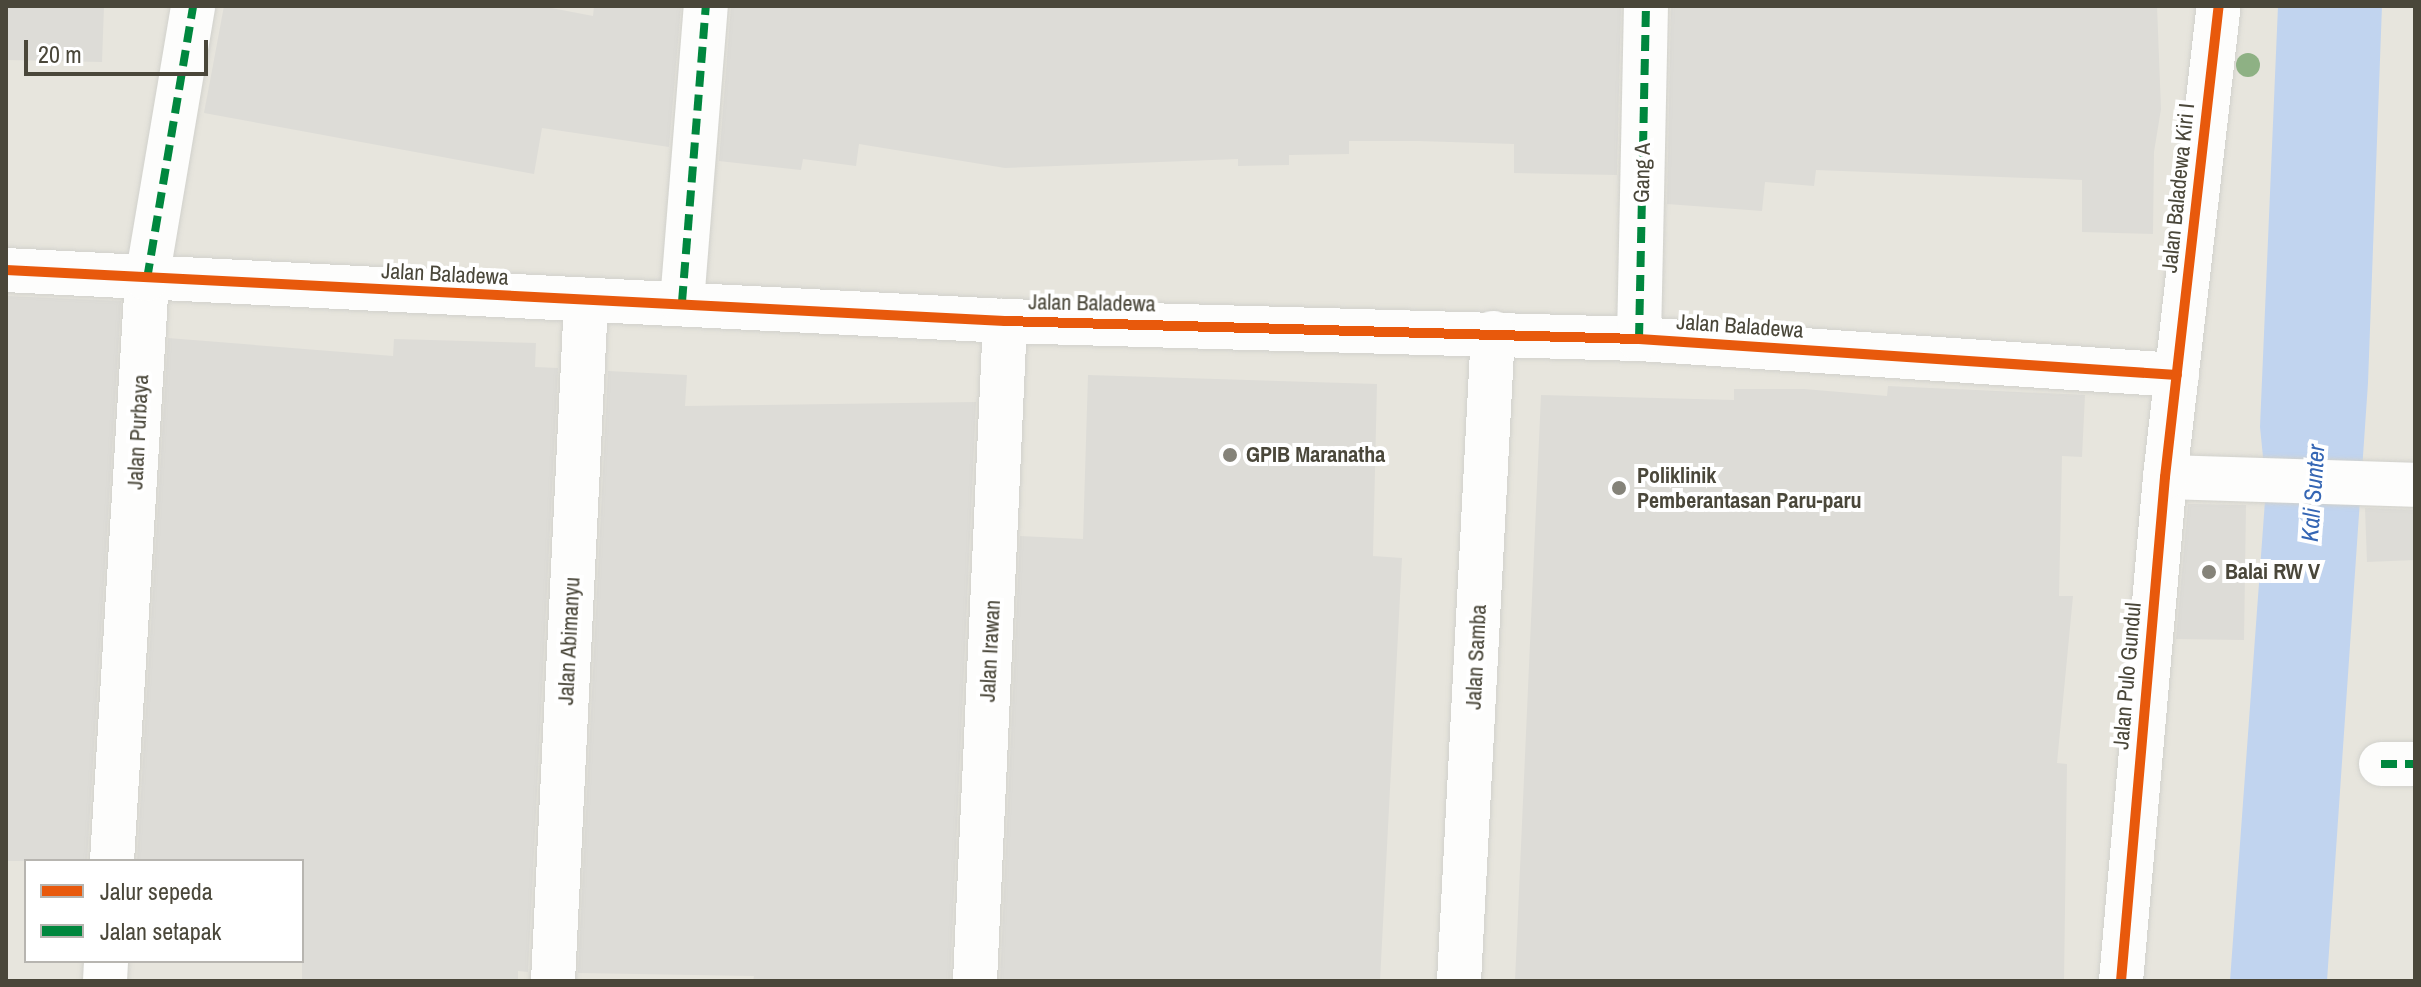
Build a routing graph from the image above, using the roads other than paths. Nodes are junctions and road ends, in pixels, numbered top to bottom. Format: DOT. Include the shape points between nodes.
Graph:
graph roads {
  1 [pos="193,6"];
  2 [pos="706,6"];
  3 [pos="1646,6"];
  4 [pos="2219,6"];
  5 [pos="150,262"];
  6 [pos="6,270"];
  7 [pos="683,291"];
  8 [pos="586,301"];
  9 [pos="1005,321"];
  10 [pos="1493,333"];
  11 [pos="1639,339"];
  12 [pos="2177,375"];
  13 [pos="2186,478"];
  14 [pos="2402,485"];
  15 [pos="112,859"];
  16 [pos="553,981"];
  17 [pos="975,981"];
  18 [pos="1459,981"];
  19 [pos="2121,981"];
  1 -- 5 [label="street, Jalan Purbaya"];
  2 -- 7 [label="street"];
  3 -- 11 [label="street, Gang A"];
  4 -- 12 [label="street, Jalan Baladewa Kiri I"];
  5 -- 6 [label="street, Jalan Baladewa"];
  5 -- 8 [label="street, Jalan Baladewa"];
  5 -- 15 [label="street, Jalan Purbaya"];
  7 -- 8 [label="street, Jalan Baladewa"];
  7 -- 9 [label="street, Jalan Baladewa"];
  8 -- 16 [label="street, Jalan Abimanyu"];
  9 -- 10 [label="street, Jalan Baladewa"];
  9 -- 17 [label="street, Jalan Irawan"];
  10 -- 11 [label="street, Jalan Baladewa"];
  10 -- 18 [label="street, Jalan Samba"];
  11 -- 12 [label="street, Jalan Baladewa"];
  12 -- 13 [label="street, Jalan Pulo Gundul"];
  13 -- 14 [label="street"];
  13 -- 19 [label="street, Jalan Pulo Gundul"];
}
